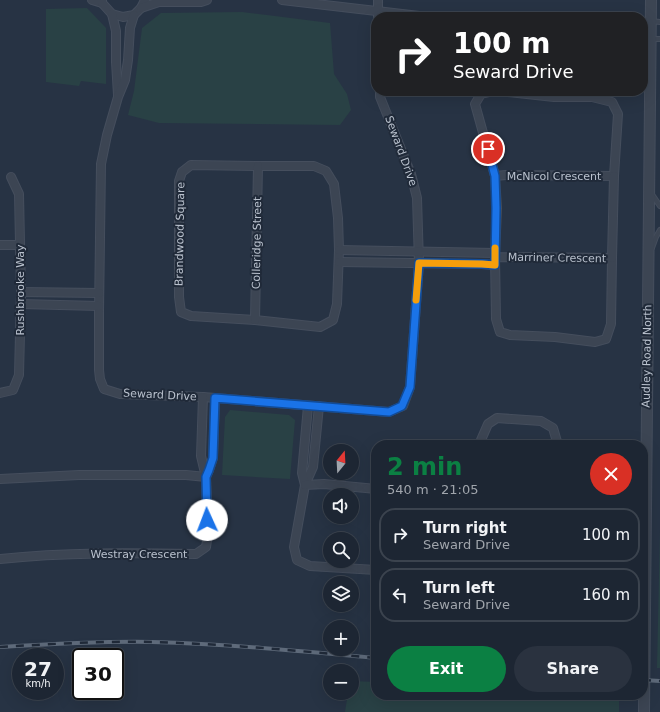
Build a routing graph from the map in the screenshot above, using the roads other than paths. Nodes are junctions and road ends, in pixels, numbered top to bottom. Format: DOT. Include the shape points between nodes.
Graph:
graph roads {
  1 [pos="92,0"];
  2 [pos="207,0"];
  3 [pos="282,0"];
  4 [pos="378,0"];
  5 [pos="651,0"];
  6 [pos="102,2"];
  7 [pos="143,4"];
  8 [pos="378,12"];
  9 [pos="371,13"];
  10 [pos="112,14"];
  11 [pos="134,15"];
  12 [pos="651,22"];
  13 [pos="651,38"];
  14 [pos="380,96"];
  15 [pos="480,96"];
  16 [pos="554,96"];
  17 [pos="592,96"];
  18 [pos="592,96"];
  19 [pos="118,97"];
  20 [pos="258,166"];
  21 [pos="11,176"];
  22 [pos="495,176"];
  23 [pos="614,176"];
  24 [pos="649,190"];
  25 [pos="660,206"];
  26 [pos="660,230"];
  27 [pos="0,245"];
  28 [pos="20,245"];
  29 [pos="339,250"];
  30 [pos="418,251"];
  31 [pos="495,258"];
  32 [pos="612,258"];
  33 [pos="648,259"];
  34 [pos="339,262"];
  35 [pos="419,263"];
  36 [pos="21,292"];
  37 [pos="99,293"];
  38 [pos="21,304"];
  39 [pos="99,306"];
  40 [pos="255,320"];
  41 [pos="0,393"];
  42 [pos="203,397"];
  43 [pos="215,398"];
  44 [pos="308,406"];
  45 [pos="319,406"];
  46 [pos="481,440"];
  47 [pos="557,440"];
  48 [pos="646,440"];
  49 [pos="206,477"];
  50 [pos="0,478"];
  51 [pos="305,485"];
  52 [pos="371,489"];
  53 [pos="0,559"];
  54 [pos="371,570"];
  55 [pos="644,700"];
  56 [pos="644,712"];
  1 -- 6 [label="street"];
  2 -- 7 [label="street"];
  3 -- 9 [label="street"];
  4 -- 8 [label="street"];
  5 -- 12 [label="street, Audley Road North"];
  6 -- 10 [label="street"];
  7 -- 11 [label="street"];
  10 -- 11 [label="street" via="123,17"];
  10 -- 19 [label="street, Seward Drive" via="116,31"];
  11 -- 19 [label="street, Seward Drive" via="130,28 125,80"];
  12 -- 13 [label="street, Audley Road North"];
  13 -- 24 [label="street, Audley Road North"];
  14 -- 30 [label="street, Seward Drive" via="411,174 417,198"];
  15 -- 22 [label="street, McNicol Crescent" via="475,104"];
  16 -- 17 [label="street, McNicol Crescent"];
  18 -- 23 [label="street, McNicol Crescent" via="612,102 618,114"];
  19 -- 37 [label="street, Seward Drive" via="101,164"];
  20 -- 29 [label="street, Brandwood Square" via="314,166 326,171 334,184"];
  20 -- 40 [label="street, Colleridge Street"];
  20 -- 40 [label="street, Brandwood Square" via="191,165 182,172 179,181 181,312 191,316"];
  21 -- 28 [label="street, Rushbrooke Way" via="19,194"];
  22 -- 23 [label="street, McNicol Crescent"];
  22 -- 31 [label="street, McNicol Crescent"];
  23 -- 32 [label="street"];
  24 -- 25 [label="lane"];
  24 -- 33 [label="street, Audley Road North"];
  26 -- 33 [label="lane"];
  27 -- 28 [label="street"];
  28 -- 36 [label="street, Rushbrooke Way"];
  29 -- 30 [label="street, Marriner Crescent"];
  29 -- 34 [label="street, Brandwood Square"];
  30 -- 31 [label="street, Marriner Crescent"];
  30 -- 35 [label="street, Seward Drive"];
  31 -- 32 [label="street, Marriner Crescent"];
  31 -- 32 [label="street, Marriner Crescent" via="496,319 500,332 595,342 606,339 611,324"];
  31 -- 35 [label="street, Marriner Crescent" via="482,264"];
  33 -- 48 [label="street, Audley Road North"];
  34 -- 35 [label="street, Marriner Crescent"];
  34 -- 40 [label="street, Brandwood Square" via="337,304 333,320 320,327"];
  35 -- 45 [label="street, Seward Drive" via="410,387 402,406 389,412"];
  36 -- 37 [label="street"];
  36 -- 38 [label="street, Rushbrooke Way"];
  37 -- 39 [label="street, Seward Drive"];
  38 -- 39 [label="street"];
  38 -- 41 [label="street, Rushbrooke Way" via="19,375 13,390"];
  39 -- 42 [label="street, Seward Drive" via="99,370 104,389 120,394"];
  42 -- 43 [label="street, Seward Drive"];
  42 -- 49 [label="street, Westray Crescent" via="201,456"];
  43 -- 44 [label="street, Seward Drive"];
  43 -- 49 [label="street, Westray Crescent" via="213,458"];
  44 -- 45 [label="street, Seward Drive"];
  44 -- 51 [label="street" via="302,473"];
  45 -- 51 [label="street" via="313,467"];
  46 -- 47 [label="street" via="488,424 497,418 541,421 553,428"];
  49 -- 50 [label="street" via="79,474"];
  49 -- 53 [label="street, Westray Crescent" via="208,534 206,547 196,554 115,553"];
  51 -- 52 [label="street" via="324,484"];
  51 -- 54 [label="street" via="294,548 297,560 310,566"];
  55 -- 56 [label="street, Audley Road North"];
}
